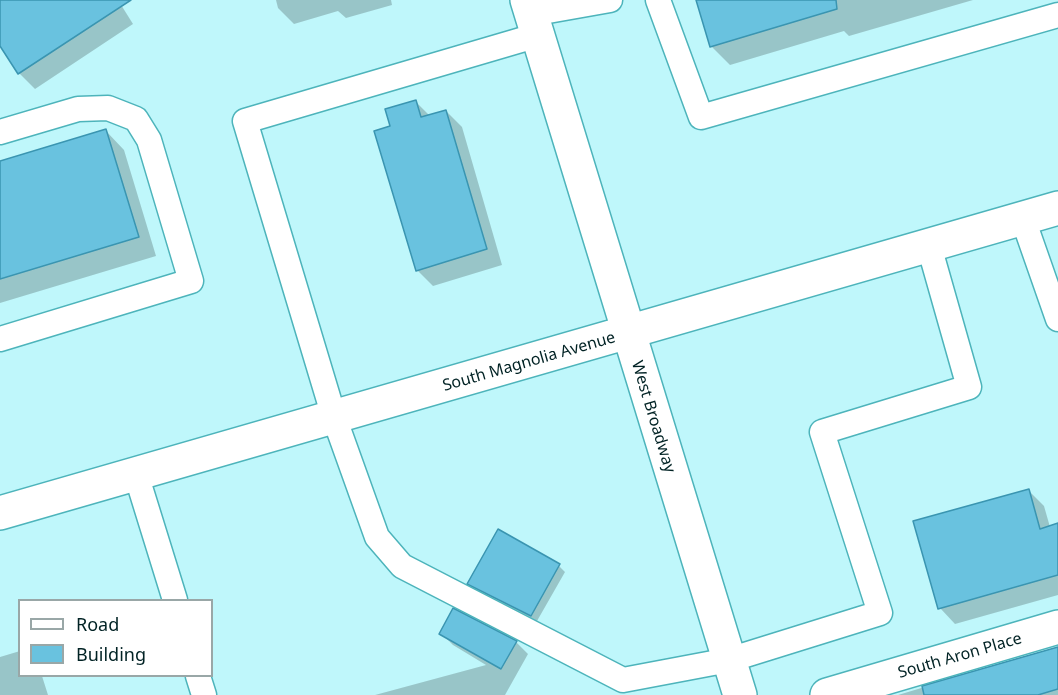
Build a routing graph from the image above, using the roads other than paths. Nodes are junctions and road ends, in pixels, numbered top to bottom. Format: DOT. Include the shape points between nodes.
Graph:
graph roads {
  1 [pos="610,0"];
  2 [pos="658,0"];
  3 [pos="1058,15"];
  4 [pos="532,17"];
  5 [pos="0,132"];
  6 [pos="1058,208"];
  7 [pos="1023,219"];
  8 [pos="929,246"];
  9 [pos="1058,319"];
  10 [pos="628,334"];
  11 [pos="0,339"];
  12 [pos="334,417"];
  13 [pos="136,474"];
  14 [pos="0,513"];
  15 [pos="175,599"];
  16 [pos="1058,627"];
  17 [pos="729,660"];
  18 [pos="199,677"];
  19 [pos="204,695"];
  20 [pos="740,695"];
  21 [pos="827,695"];
  1 -- 4 [label="lane"];
  2 -- 3 [label="lane" via="701,117"];
  4 -- 10 [label="main road, West Broadway"];
  4 -- 12 [label="lane" via="245,121"];
  5 -- 11 [label="lane" via="78,109 108,108 136,120 149,140 191,281"];
  6 -- 7 [label="main road, South Magnolia Avenue"];
  7 -- 8 [label="main road, South Magnolia Avenue"];
  7 -- 9 [label="lane"];
  8 -- 10 [label="main road, South Magnolia Avenue"];
  8 -- 17 [label="lane" via="969,387 822,432 880,613"];
  10 -- 12 [label="main road, South Magnolia Avenue"];
  10 -- 17 [label="main road, West Broadway"];
  12 -- 13 [label="main road, South Magnolia Avenue"];
  12 -- 17 [label="lane" via="377,537 402,566 623,680"];
  13 -- 14 [label="main road, South Magnolia Avenue"];
  13 -- 15 [label="lane"];
  16 -- 21 [label="main road, South Aron Place"];
  17 -- 20 [label="main road, West Broadway"];
  18 -- 19 [label="lane"];
}
